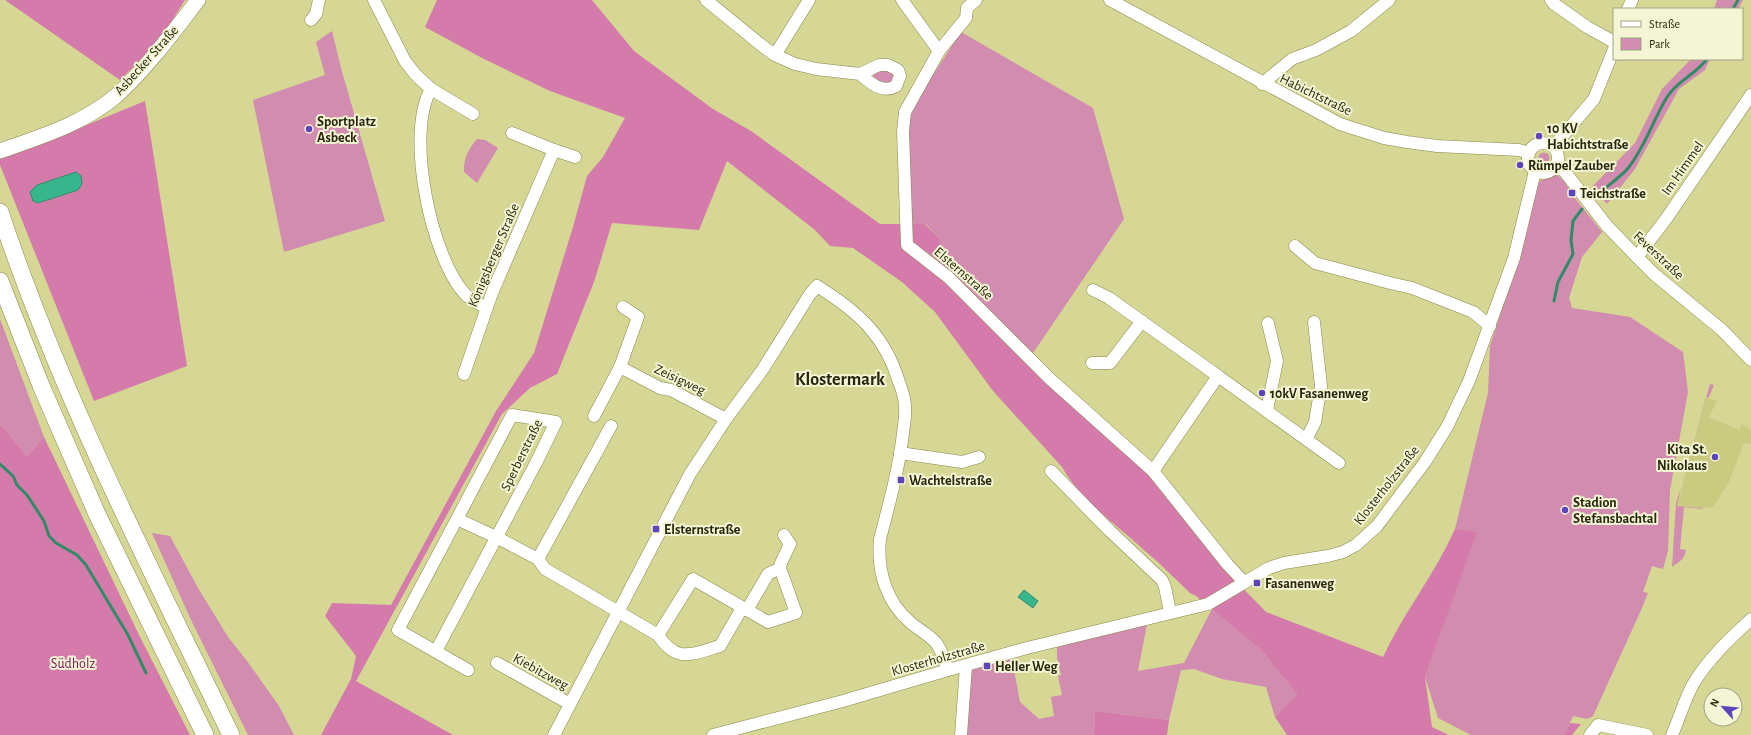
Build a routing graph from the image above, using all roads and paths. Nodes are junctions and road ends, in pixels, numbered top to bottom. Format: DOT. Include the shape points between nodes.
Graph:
graph roads {
  1 [pos="198,0"];
  2 [pos="319,0"];
  3 [pos="374,0"];
  4 [pos="706,0"];
  5 [pos="809,0"];
  6 [pos="902,0"];
  7 [pos="976,0"];
  8 [pos="1389,0"];
  9 [pos="1551,0"];
  10 [pos="1118,2"];
  11 [pos="310,20"];
  12 [pos="1613,41"];
  13 [pos="939,51"];
  14 [pos="1613,52"];
  15 [pos="774,55"];
  16 [pos="860,74"];
  17 [pos="1262,84"];
  18 [pos="431,89"];
  19 [pos="1751,95"];
  20 [pos="473,114"];
  21 [pos="512,133"];
  22 [pos="1554,146"];
  23 [pos="554,150"];
  24 [pos="0,151"];
  25 [pos="1529,153"];
  26 [pos="575,156"];
  27 [pos="1558,163"];
  28 [pos="1535,170"];
  29 [pos="0,212"];
  30 [pos="1295,246"];
  31 [pos="1637,257"];
  32 [pos="0,281"];
  33 [pos="1093,290"];
  34 [pos="623,307"];
  35 [pos="486,308"];
  36 [pos="1142,321"];
  37 [pos="1314,322"];
  38 [pos="1268,324"];
  39 [pos="1490,326"];
  40 [pos="1751,360"];
  41 [pos="1092,363"];
  42 [pos="620,367"];
  43 [pos="464,374"];
  44 [pos="1218,376"];
  45 [pos="1267,410"];
  46 [pos="594,416"];
  47 [pos="726,419"];
  48 [pos="611,426"];
  49 [pos="1307,438"];
  50 [pos="900,453"];
  51 [pos="979,457"];
  52 [pos="1339,463"];
  53 [pos="1150,468"];
  54 [pos="1051,471"];
  55 [pos="457,519"];
  56 [pos="784,535"];
  57 [pos="496,537"];
  58 [pos="538,559"];
  59 [pos="780,568"];
  60 [pos="1240,584"];
  61 [pos="744,609"];
  62 [pos="618,611"];
  63 [pos="1170,612"];
  64 [pos="1751,619"];
  65 [pos="658,635"];
  66 [pos="436,651"];
  67 [pos="497,663"];
  68 [pos="966,666"];
  69 [pos="468,670"];
  70 [pos="948,670"];
  71 [pos="570,704"];
  72 [pos="206,735"];
  73 [pos="231,735"];
  74 [pos="554,735"];
  75 [pos="713,735"];
  76 [pos="960,735"];
  77 [pos="1590,735"];
  78 [pos="1647,735"];
  79 [pos="1672,735"];
  1 -- 24 [label="main road, Asbecker Straße" via="153,56 117,95 87,115 45,136"];
  2 -- 11 [label="street" via="316,14"];
  3 -- 18 [label="street" via="405,61"];
  4 -- 15 [label="street"];
  5 -- 15 [label="street"];
  6 -- 13 [label="street"];
  7 -- 13 [label="street" via="967,8 966,18"];
  8 -- 17 [label="street" via="1351,31 1316,50 1292,59"];
  9 -- 12 [label="street" via="1586,27"];
  10 -- 17 [label="street, Habichtstraße"];
  13 -- 53 [label="street, Elsternstraße" via="905,112 903,132 907,245 948,277 1049,378"];
  14 -- 22 [label="street" via="1594,99"];
  15 -- 16 [label="street" via="816,69"];
  17 -- 25 [label="street, Habichtstraße" via="1340,124 1384,138 1437,146 1519,150"];
  18 -- 20 [label="street"];
  18 -- 35 [label="street" via="422,113 420,157 431,221 452,276 466,296"];
  19 -- 31 [label="street, Im Himmel"];
  21 -- 23 [label="street"];
  22 -- 25 [label="street" via="1539,143"];
  22 -- 27 [label="street" via="1559,157"];
  23 -- 26 [label="street"];
  23 -- 35 [label="street, Königsberger Straße"];
  25 -- 28 [label="street" via="1529,162"];
  27 -- 28 [label="street" via="1546,173"];
  27 -- 31 [label="street, Feverstraße" via="1607,226"];
  28 -- 39 [label="street, Klosterholzstraße" via="1514,258"];
  29 -- 73 [label="highway" via="74,403 119,504"];
  30 -- 39 [label="street" via="1315,263 1412,288 1473,312"];
  31 -- 40 [label="street, Feverstraße" via="1722,330"];
  32 -- 72 [label="highway" via="42,388 97,514"];
  33 -- 36 [label="street"];
  34 -- 42 [label="street" via="638,317"];
  35 -- 43 [label="street, Königsberger Straße"];
  36 -- 41 [label="street" via="1110,363"];
  36 -- 44 [label="street"];
  37 -- 49 [label="street" via="1321,386 1315,422"];
  38 -- 45 [label="street" via="1277,361"];
  39 -- 60 [label="street, Klosterholzstraße" via="1469,381 1447,427 1395,503 1367,536 1343,552 1278,564"];
  42 -- 46 [label="street"];
  42 -- 47 [label="street, Zeisigweg"];
  44 -- 45 [label="street"];
  44 -- 53 [label="street"];
  45 -- 49 [label="street"];
  47 -- 50 [label="street" via="763,369 817,286 864,320 889,354 905,406"];
  47 -- 62 [label="street" via="690,474"];
  48 -- 58 [label="street"];
  49 -- 52 [label="street"];
  50 -- 51 [label="street" via="962,462"];
  50 -- 70 [label="street" via="878,553 882,580 900,612 937,644"];
  53 -- 60 [label="street" via="1228,565"];
  54 -- 63 [label="street" via="1110,532 1162,580 1166,587"];
  55 -- 57 [label="street"];
  55 -- 57 [label="street, Sperberstraße" via="512,415 556,422"];
  55 -- 66 [label="street, Sperberstraße" via="398,630"];
  56 -- 59 [label="street" via="790,544"];
  57 -- 58 [label="street"];
  57 -- 66 [label="street, Sperberstraße"];
  58 -- 62 [label="street" via="545,569"];
  59 -- 61 [label="street" via="768,574"];
  59 -- 61 [label="street" via="796,613 768,622"];
  60 -- 63 [label="street, Klosterholzstraße" via="1208,604"];
  61 -- 65 [label="street" via="720,646 680,655 665,646"];
  61 -- 65 [label="street" via="693,579"];
  62 -- 65 [label="street"];
  62 -- 71 [label="street"];
  63 -- 68 [label="street, Klosterholzstraße"];
  64 -- 79 [label="street" via="1704,667 1692,687"];
  66 -- 69 [label="street, Sperberstraße"];
  67 -- 71 [label="street, Kiebitzweg"];
  68 -- 70 [label="street, Klosterholzstraße"];
  68 -- 76 [label="street"];
  70 -- 75 [label="street, Klosterholzstraße"];
  71 -- 74 [label="street"];
  77 -- 78 [label="street" via="1598,724"];
}
